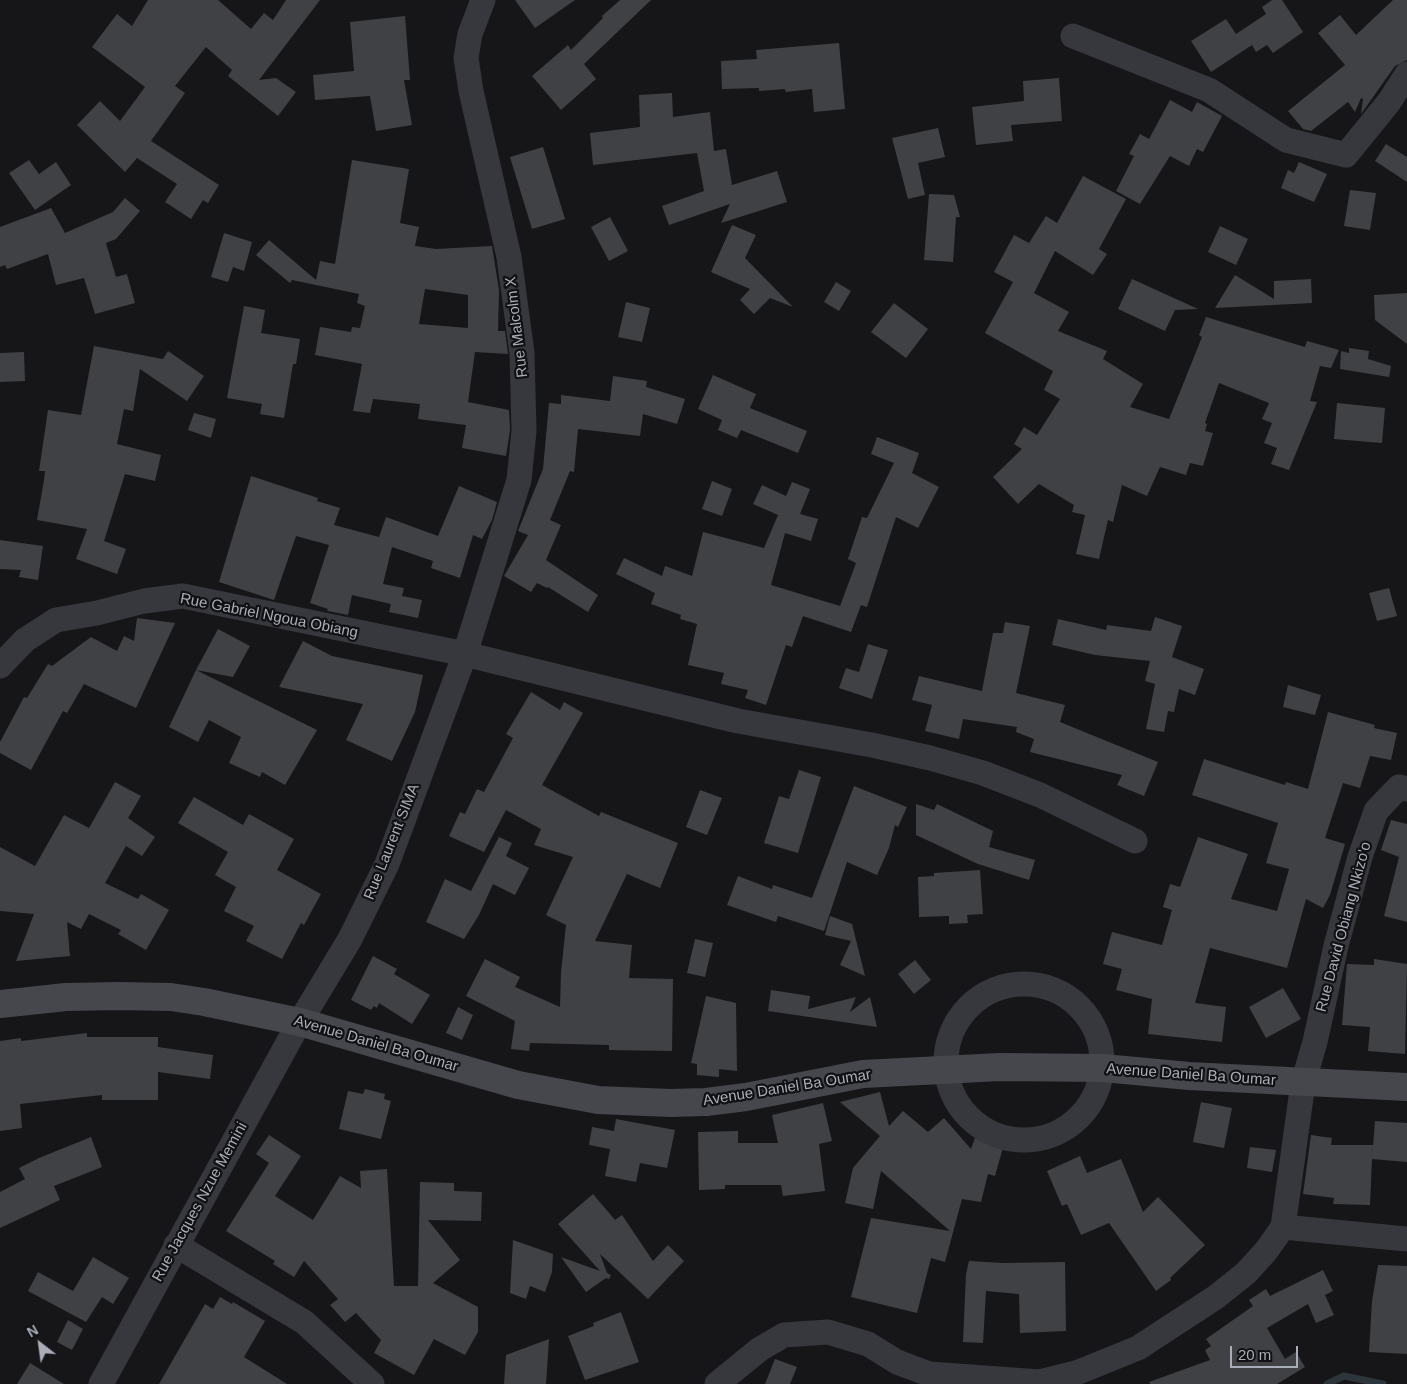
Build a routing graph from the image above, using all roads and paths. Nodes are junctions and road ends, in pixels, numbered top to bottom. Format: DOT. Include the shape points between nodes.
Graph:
graph roads {
  1 [pos="483,0"];
  2 [pos="1073,36"];
  3 [pos="1407,74"];
  4 [pos="465,654"];
  5 [pos="0,666"];
  6 [pos="1407,789"];
  7 [pos="1135,841"];
  8 [pos="0,1004"];
  9 [pos="300,1022"];
  10 [pos="1103,1068"];
  11 [pos="944,1069"];
  12 [pos="1303,1083"];
  13 [pos="1407,1087"];
  14 [pos="1283,1227"];
  15 [pos="1407,1239"];
  16 [pos="176,1245"];
  17 [pos="1041,1383"];
  18 [pos="101,1384"];
  19 [pos="372,1384"];
  20 [pos="717,1384"];
  1 -- 4 [label="street, Rue Malcolm X" via="470,34 466,58 508,257 522,361 524,431 519,480"];
  2 -- 3 [label="street" via="1209,90 1286,140 1346,156"];
  4 -- 5 [label="street, Rue Gabriel Ngoua Obiang" via="183,596 56,620 25,640"];
  4 -- 7 [label="street, Rue Gabriel Ngoua Obiang" via="738,721 930,758 983,773 1040,795"];
  4 -- 9 [label="street, Rue Laurent SIMA" via="387,864 350,939"];
  6 -- 12 [label="street, Rue David Obiang Nkizo'o" via="1399,787 1376,811 1336,946"];
  8 -- 9 [label="main road, Avenue Daniel Ba Oumar" via="66,997 171,997 239,1007"];
  9 -- 11 [label="main road, Avenue Daniel Ba Oumar" via="518,1085 598,1100 670,1104 706,1102 863,1074"];
  9 -- 16 [label="street, Rue Jacques Nzue Memini"];
  10 -- 11 [label="main road, Avenue Daniel Ba Oumar"];
  10 -- 11 [label="street" via="1093,1101 1071,1126 1040,1140 1007,1140 976,1126 954,1101"];
  10 -- 11 [label="street" via="1100,1040 1087,1014 1066,995 1039,984 1010,984 983,994 961,1014 948,1040"];
  10 -- 12 [label="main road, Avenue Daniel Ba Oumar"];
  12 -- 13 [label="main road, Avenue Daniel Ba Oumar"];
  12 -- 14 [label="street"];
  14 -- 15 [label="street"];
  14 -- 17 [label="street" via="1246,1273 1175,1326 1108,1362"];
  16 -- 18 [label="street, Rue Jacques Nzue Memini"];
  16 -- 19 [label="street" via="304,1322"];
  17 -- 20 [label="street" via="929,1374 897,1362 868,1344 828,1332 784,1335 760,1348"];
}
